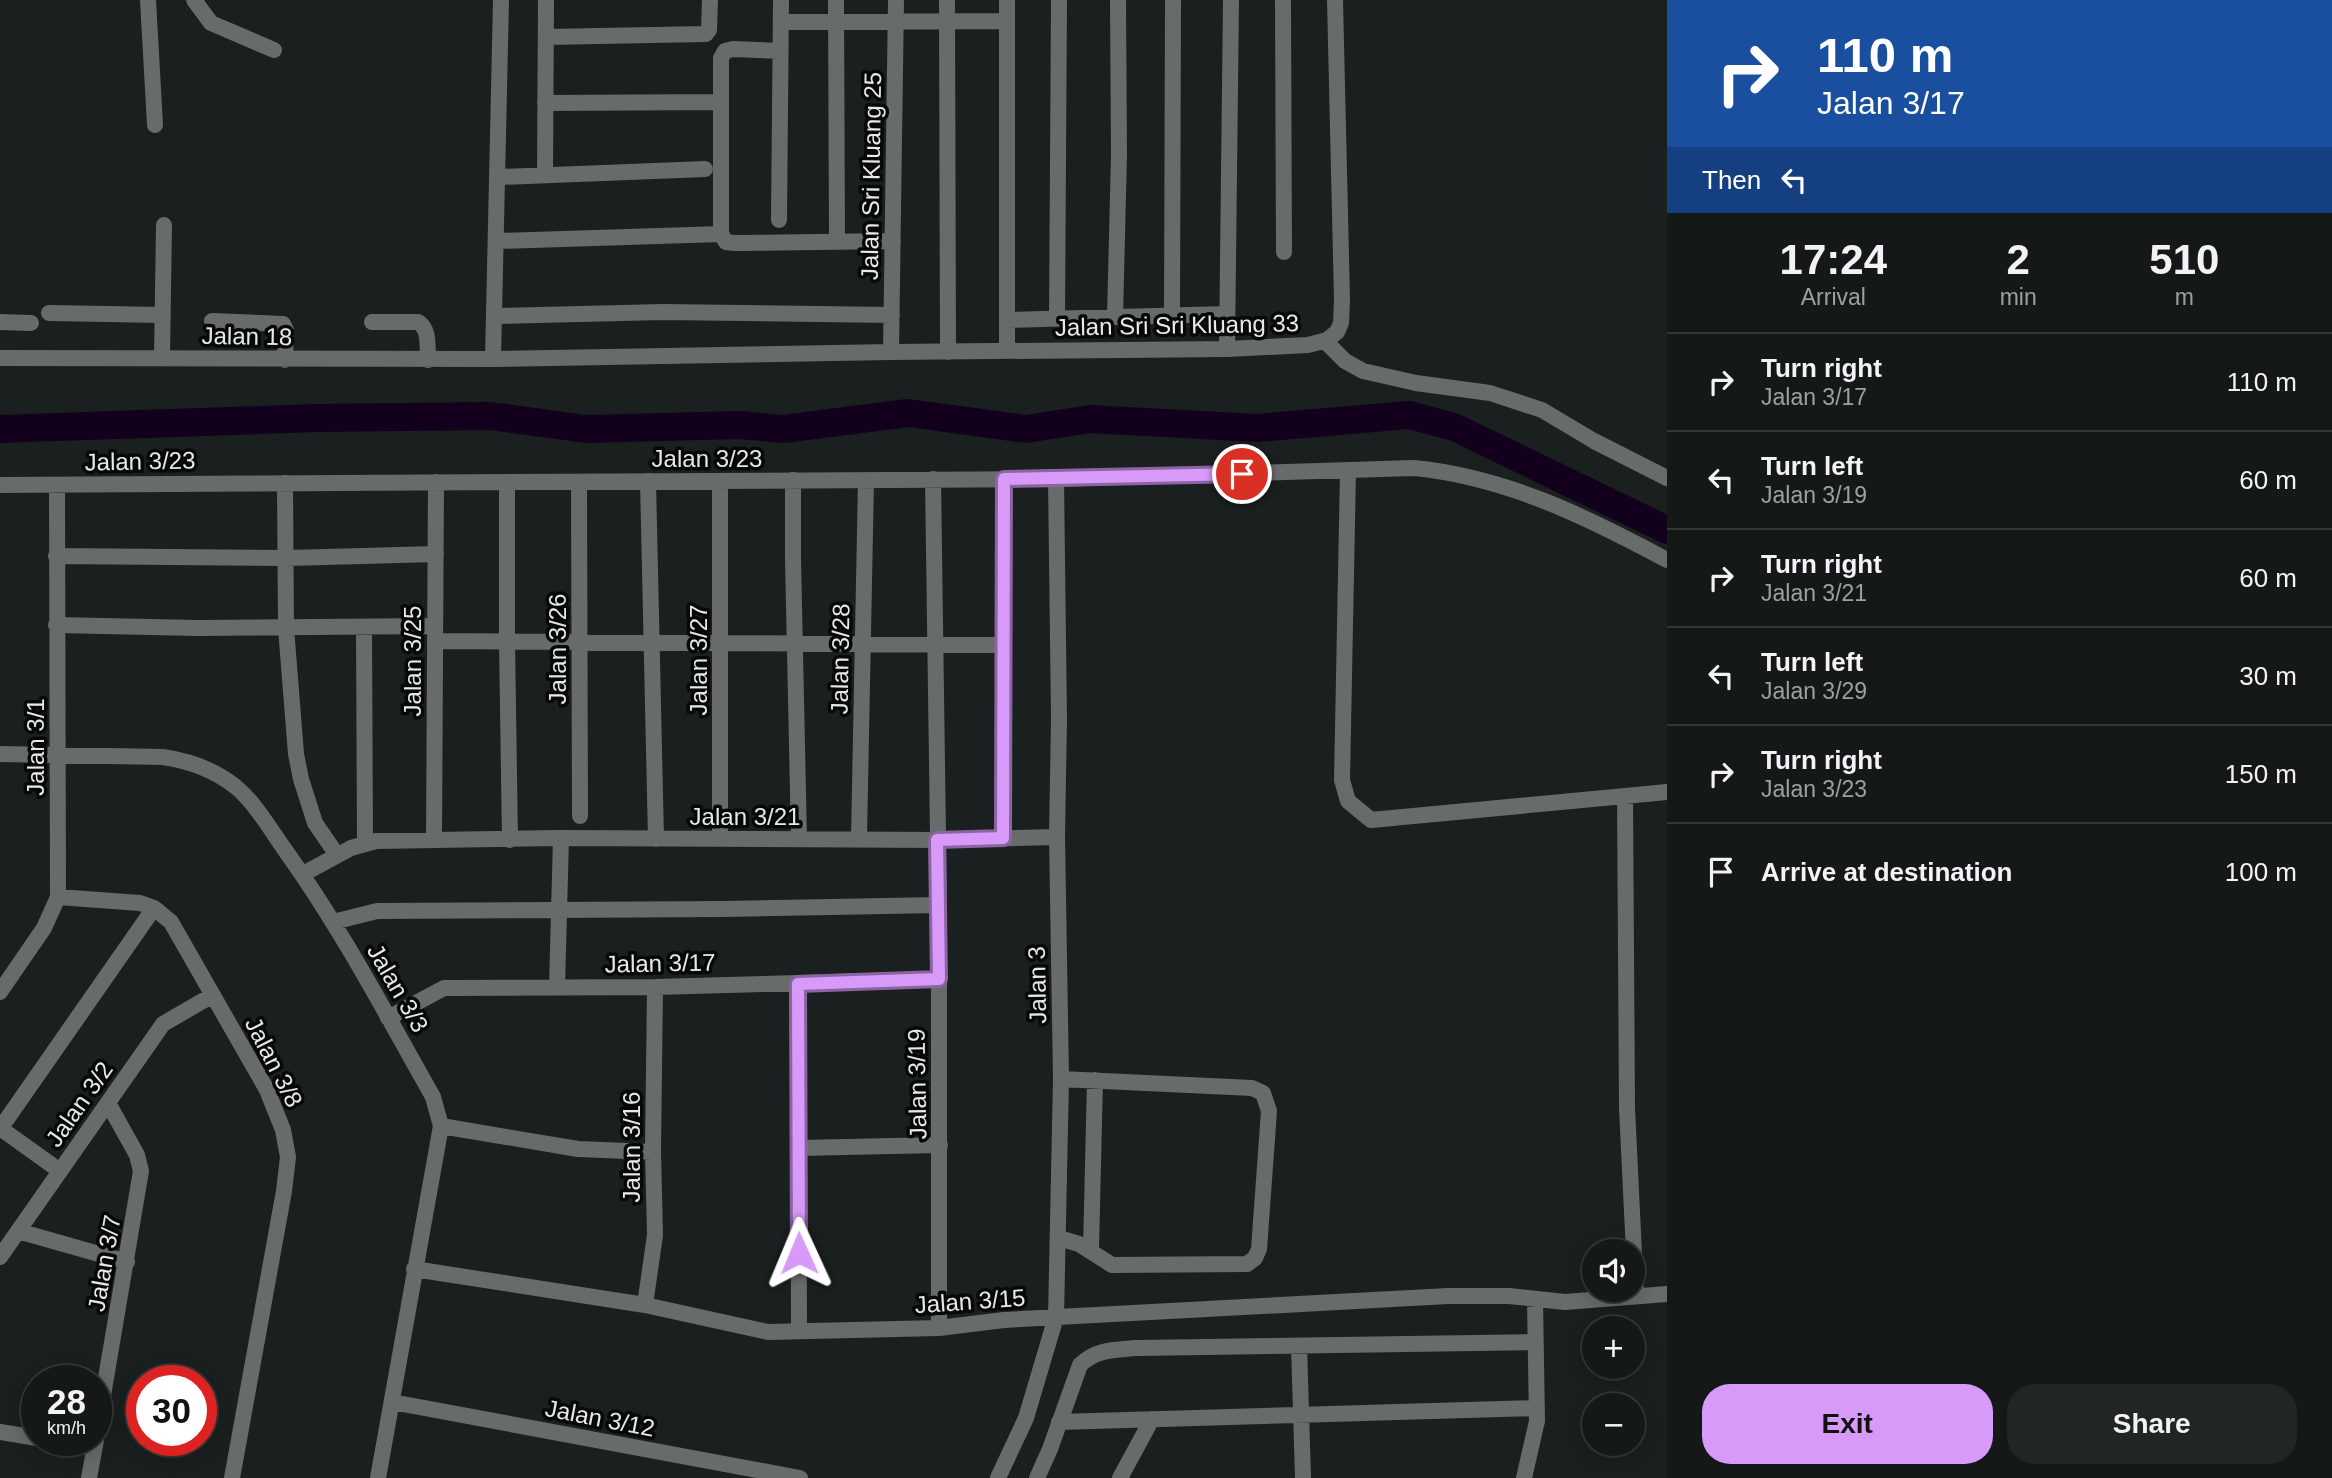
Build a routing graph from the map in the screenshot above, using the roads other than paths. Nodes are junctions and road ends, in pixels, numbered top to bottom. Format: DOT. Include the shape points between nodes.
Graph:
graph roads {
  1 [pos="148,0"];
  2 [pos="194,0"];
  3 [pos="501,0"];
  4 [pos="546,0"];
  5 [pos="710,0"];
  6 [pos="781,0"];
  7 [pos="836,0"];
  8 [pos="896,0"];
  9 [pos="947,0"];
  10 [pos="1007,0"];
  11 [pos="1059,0"];
  12 [pos="1118,0"];
  13 [pos="1174,0"];
  14 [pos="1231,0"];
  15 [pos="1283,0"];
  16 [pos="1335,0"];
  17 [pos="1007,21"];
  18 [pos="781,22"];
  19 [pos="836,22"];
  20 [pos="895,22"];
  21 [pos="947,22"];
  22 [pos="546,37"];
  23 [pos="274,50"];
  24 [pos="780,51"];
  25 [pos="721,102"];
  26 [pos="545,103"];
  27 [pos="155,125"];
  28 [pos="705,169"];
  29 [pos="545,175"];
  30 [pos="499,177"];
  31 [pos="779,220"];
  32 [pos="164,225"];
  33 [pos="721,234"];
  34 [pos="497,241"];
  35 [pos="893,241"];
  36 [pos="837,242"];
  37 [pos="1284,253"];
  38 [pos="49,313"];
  39 [pos="1227,314"];
  40 [pos="163,315"];
  41 [pos="892,315"];
  42 [pos="496,316"];
  43 [pos="1172,316"];
  44 [pos="1115,317"];
  45 [pos="1056,318"];
  46 [pos="1007,320"];
  47 [pos="212,321"];
  48 [pos="372,322"];
  49 [pos="0,323"];
  50 [pos="32,323"];
  51 [pos="1325,341"];
  52 [pos="1227,349"];
  53 [pos="1007,351"];
  54 [pos="891,352"];
  55 [pos="948,352"];
  56 [pos="0,358"];
  57 [pos="162,358"];
  58 [pos="493,359"];
  59 [pos="285,360"];
  60 [pos="428,360"];
  61 [pos="1348,471"];
  62 [pos="1667,478"];
  63 [pos="1004,479"];
  64 [pos="793,480"];
  65 [pos="866,480"];
  66 [pos="933,480"];
  67 [pos="1056,480"];
  68 [pos="579,481"];
  69 [pos="648,481"];
  70 [pos="720,481"];
  71 [pos="436,482"];
  72 [pos="507,482"];
  73 [pos="285,483"];
  74 [pos="0,485"];
  75 [pos="57,485"];
  76 [pos="436,554"];
  77 [pos="56,556"];
  78 [pos="287,558"];
  79 [pos="1667,560"];
  80 [pos="56,625"];
  81 [pos="363,627"];
  82 [pos="286,628"];
  83 [pos="435,634"];
  84 [pos="507,642"];
  85 [pos="580,642"];
  86 [pos="652,643"];
  87 [pos="720,643"];
  88 [pos="795,643"];
  89 [pos="863,644"];
  90 [pos="936,644"];
  91 [pos="1002,645"];
  92 [pos="0,754"];
  93 [pos="58,754"];
  94 [pos="1667,792"];
  95 [pos="1625,796"];
  96 [pos="580,816"];
  97 [pos="1057,837"];
  98 [pos="561,838"];
  99 [pos="859,838"];
  100 [pos="1003,838"];
  101 [pos="656,839"];
  102 [pos="720,839"];
  103 [pos="799,839"];
  104 [pos="433,840"];
  105 [pos="510,840"];
  106 [pos="937,840"];
  107 [pos="365,842"];
  108 [pos="337,855"];
  109 [pos="303,874"];
  110 [pos="58,897"];
  111 [pos="939,905"];
  112 [pos="154,908"];
  113 [pos="561,910"];
  114 [pos="333,922"];
  115 [pos="939,979"];
  116 [pos="798,984"];
  117 [pos="557,986"];
  118 [pos="655,987"];
  119 [pos="0,992"];
  120 [pos="213,995"];
  121 [pos="388,1018"];
  122 [pos="1061,1079"];
  123 [pos="1095,1080"];
  124 [pos="108,1103"];
  125 [pos="441,1126"];
  126 [pos="0,1129"];
  127 [pos="940,1145"];
  128 [pos="798,1148"];
  129 [pos="653,1152"];
  130 [pos="60,1171"];
  131 [pos="18,1231"];
  132 [pos="1059,1238"];
  133 [pos="1633,1239"];
  134 [pos="1091,1250"];
  135 [pos="0,1257"];
  136 [pos="127,1262"];
  137 [pos="414,1269"];
  138 [pos="1667,1294"];
  139 [pos="1645,1295"];
  140 [pos="1535,1300"];
  141 [pos="1582,1300"];
  142 [pos="645,1305"];
  143 [pos="1056,1317"];
  144 [pos="939,1328"];
  145 [pos="799,1331"];
  146 [pos="1535,1342"];
  147 [pos="1299,1346"];
  148 [pos="109,1365"];
  149 [pos="392,1402"];
  150 [pos="1537,1408"];
  151 [pos="1301,1415"];
  152 [pos="1152,1419"];
  153 [pos="1059,1422"];
  154 [pos="0,1432"];
  155 [pos="21,1435"];
  156 [pos="93,1456"];
  157 [pos="89,1478"];
  158 [pos="232,1478"];
  159 [pos="378,1478"];
  160 [pos="800,1478"];
  161 [pos="998,1478"];
  162 [pos="1037,1478"];
  163 [pos="1120,1478"];
  164 [pos="1303,1478"];
  165 [pos="1524,1478"];
  1 -- 27 [label="street"];
  2 -- 23 [label="street" via="211,23"];
  3 -- 30 [label="street"];
  4 -- 22 [label="street"];
  5 -- 22 [label="street" via="706,34"];
  6 -- 18 [label="street"];
  7 -- 19 [label="street"];
  8 -- 20 [label="street, Jalan Sri Kluang 25"];
  9 -- 21 [label="street"];
  10 -- 17 [label="street"];
  11 -- 45 [label="street"];
  12 -- 44 [label="street"];
  13 -- 43 [label="street"];
  14 -- 39 [label="street"];
  15 -- 37 [label="street"];
  16 -- 51 [label="street, Jalan Sri Sri Kluang 33" via="1342,299 1341,323"];
  17 -- 21 [label="street"];
  17 -- 46 [label="street"];
  18 -- 19 [label="street"];
  18 -- 24 [label="street"];
  19 -- 20 [label="street"];
  19 -- 36 [label="street"];
  20 -- 21 [label="street"];
  20 -- 35 [label="street, Jalan Sri Kluang 25"];
  21 -- 55 [label="street"];
  22 -- 26 [label="street"];
  24 -- 25 [label="street" via="725,51"];
  24 -- 31 [label="street"];
  25 -- 26 [label="street"];
  25 -- 33 [label="street"];
  26 -- 29 [label="street"];
  28 -- 29 [label="street"];
  29 -- 30 [label="street"];
  30 -- 34 [label="street"];
  32 -- 40 [label="street"];
  33 -- 34 [label="street"];
  33 -- 36 [label="street" via="726,242 735,243"];
  34 -- 42 [label="street"];
  35 -- 36 [label="street"];
  35 -- 41 [label="street, Jalan Sri Kluang 25"];
  38 -- 40 [label="street"];
  39 -- 43 [label="street"];
  39 -- 52 [label="street"];
  40 -- 57 [label="street"];
  41 -- 42 [label="street" via="663,312"];
  41 -- 54 [label="street, Jalan Sri Kluang 25"];
  42 -- 58 [label="street"];
  43 -- 44 [label="street"];
  44 -- 45 [label="street"];
  45 -- 46 [label="street"];
  46 -- 53 [label="street"];
  47 -- 59 [label="street" via="283,324"];
  48 -- 60 [label="street" via="424,325"];
  49 -- 50 [label="street"];
  51 -- 52 [label="street, Jalan Sri Sri Kluang 33"];
  51 -- 62 [label="street" via="1363,371 1490,393 1542,410"];
  52 -- 53 [label="street, Jalan Sri Sri Kluang 33"];
  53 -- 55 [label="street, Jalan Sri Sri Kluang 33"];
  54 -- 55 [label="street, Jalan Sri Sri Kluang 33"];
  54 -- 58 [label="street, Jalan Sri Sri Kluang 33"];
  56 -- 57 [label="street, Jalan 18"];
  57 -- 59 [label="street, Jalan 18"];
  58 -- 60 [label="street, Jalan 18"];
  59 -- 60 [label="street, Jalan 18"];
  61 -- 67 [label="street, Jalan 3/23"];
  61 -- 79 [label="street, Jalan 3/23" via="1414,468 1491,482 1564,508"];
  61 -- 95 [label="street" via="1342,780 1348,801 1371,820"];
  63 -- 66 [label="street, Jalan 3/23"];
  63 -- 67 [label="street, Jalan 3/23"];
  63 -- 91 [label="street"];
  64 -- 65 [label="street, Jalan 3/23"];
  64 -- 70 [label="street, Jalan 3/23"];
  64 -- 88 [label="street"];
  65 -- 66 [label="street, Jalan 3/23"];
  65 -- 89 [label="street, Jalan 3/28"];
  66 -- 90 [label="street, Jalan 3/19"];
  67 -- 97 [label="street, Jalan 3"];
  68 -- 69 [label="street, Jalan 3/23"];
  68 -- 72 [label="street, Jalan 3/23"];
  68 -- 85 [label="street, Jalan 3/26"];
  69 -- 70 [label="street, Jalan 3/23"];
  69 -- 86 [label="street"];
  70 -- 87 [label="street, Jalan 3/27"];
  71 -- 72 [label="street, Jalan 3/23"];
  71 -- 73 [label="street, Jalan 3/23"];
  71 -- 76 [label="street, Jalan 3/25"];
  72 -- 84 [label="street"];
  73 -- 75 [label="street, Jalan 3/23"];
  73 -- 78 [label="street"];
  74 -- 75 [label="street, Jalan 3/23"];
  75 -- 77 [label="street, Jalan 3/1"];
  76 -- 78 [label="street"];
  76 -- 83 [label="street, Jalan 3/25"];
  77 -- 78 [label="street"];
  77 -- 80 [label="street, Jalan 3/1"];
  78 -- 82 [label="street"];
  80 -- 82 [label="street"];
  80 -- 93 [label="street, Jalan 3/1"];
  81 -- 82 [label="street"];
  81 -- 83 [label="street"];
  81 -- 107 [label="street"];
  82 -- 108 [label="street" via="301,779 315,823"];
  83 -- 84 [label="street"];
  83 -- 104 [label="street, Jalan 3/25"];
  84 -- 85 [label="street"];
  84 -- 105 [label="street"];
  85 -- 86 [label="street"];
  85 -- 96 [label="street, Jalan 3/26"];
  86 -- 87 [label="street"];
  86 -- 101 [label="street"];
  87 -- 88 [label="street"];
  87 -- 102 [label="street, Jalan 3/27"];
  88 -- 89 [label="street"];
  88 -- 103 [label="street"];
  89 -- 90 [label="street"];
  89 -- 99 [label="street, Jalan 3/28"];
  90 -- 91 [label="street"];
  90 -- 106 [label="street, Jalan 3/19"];
  91 -- 100 [label="street"];
  92 -- 93 [label="street, Jalan 3/3"];
  93 -- 109 [label="street, Jalan 3/3" via="163,757 208,769 258,811"];
  93 -- 110 [label="street, Jalan 3/1"];
  94 -- 95 [label="street"];
  95 -- 133 [label="street" via="1626,1108"];
  97 -- 100 [label="street, Jalan 3/21"];
  97 -- 122 [label="street, Jalan 3"];
  98 -- 101 [label="street, Jalan 3/21"];
  98 -- 105 [label="street, Jalan 3/21"];
  98 -- 113 [label="street"];
  99 -- 103 [label="street, Jalan 3/21"];
  99 -- 106 [label="street, Jalan 3/21"];
  100 -- 106 [label="street, Jalan 3/21"];
  101 -- 102 [label="street, Jalan 3/21"];
  102 -- 103 [label="street, Jalan 3/21"];
  104 -- 105 [label="street, Jalan 3/21"];
  104 -- 107 [label="street, Jalan 3/21"];
  106 -- 111 [label="street, Jalan 3/19"];
  107 -- 108 [label="street"];
  108 -- 109 [label="street"];
  109 -- 114 [label="street, Jalan 3/3"];
  110 -- 112 [label="street"];
  110 -- 119 [label="street, Jalan 3/1" via="44,928"];
  111 -- 113 [label="street"];
  111 -- 115 [label="street, Jalan 3/19"];
  112 -- 120 [label="street, Jalan 3/8" via="171,922"];
  112 -- 126 [label="street"];
  113 -- 114 [label="street" via="376,911"];
  113 -- 117 [label="street"];
  114 -- 121 [label="street, Jalan 3/3"];
  115 -- 116 [label="street, Jalan 3/17"];
  115 -- 127 [label="street, Jalan 3/19"];
  116 -- 118 [label="street, Jalan 3/17"];
  116 -- 128 [label="street"];
  117 -- 118 [label="street, Jalan 3/17"];
  117 -- 121 [label="street, Jalan 3/17" via="444,988"];
  118 -- 129 [label="street, Jalan 3/16"];
  120 -- 124 [label="street, Jalan 3/2" via="163,1024"];
  120 -- 158 [label="street, Jalan 3/8" via="267,1090 288,1157"];
  121 -- 125 [label="street, Jalan 3/3" via="433,1097"];
  122 -- 123 [label="street"];
  122 -- 132 [label="street, Jalan 3"];
  123 -- 134 [label="street"];
  123 -- 134 [label="street" via="1252,1088 1263,1093 1269,1111 1255,1258 1247,1264 1112,1265"];
  124 -- 130 [label="street, Jalan 3/2"];
  124 -- 136 [label="street, Jalan 3/7" via="141,1171"];
  125 -- 129 [label="street" via="578,1149"];
  125 -- 137 [label="street, Jalan 3/3"];
  126 -- 130 [label="street"];
  127 -- 128 [label="street"];
  127 -- 144 [label="street, Jalan 3/19"];
  128 -- 145 [label="street"];
  129 -- 142 [label="street, Jalan 3/16" via="655,1235"];
  130 -- 131 [label="street, Jalan 3/2"];
  131 -- 135 [label="street, Jalan 3/2"];
  131 -- 136 [label="street"];
  132 -- 134 [label="street"];
  132 -- 143 [label="street, Jalan 3"];
  136 -- 148 [label="street, Jalan 3/7"];
  137 -- 142 [label="street, Jalan 3/15"];
  137 -- 149 [label="street, Jalan 3/3"];
  138 -- 139 [label="street, Jalan 3/15"];
  140 -- 141 [label="street, Jalan 3/15"];
  140 -- 143 [label="street, Jalan 3/15" via="1448,1296"];
  140 -- 146 [label="street"];
  142 -- 145 [label="street, Jalan 3/15" via="768,1332"];
  143 -- 144 [label="street, Jalan 3/15"];
  143 -- 161 [label="street, Jalan 3" via="1026,1418"];
  144 -- 145 [label="street, Jalan 3/15"];
  146 -- 147 [label="street"];
  146 -- 150 [label="street"];
  147 -- 151 [label="street"];
  147 -- 153 [label="street" via="1102,1351 1080,1365"];
  149 -- 159 [label="street, Jalan 3/3"];
  149 -- 160 [label="street, Jalan 3/12"];
  150 -- 151 [label="street"];
  150 -- 165 [label="street"];
  151 -- 152 [label="street"];
  151 -- 164 [label="street"];
  152 -- 153 [label="street"];
  152 -- 163 [label="street"];
  153 -- 162 [label="street"];
  154 -- 155 [label="street"];
  156 -- 157 [label="street, Jalan 3/7"];
}
